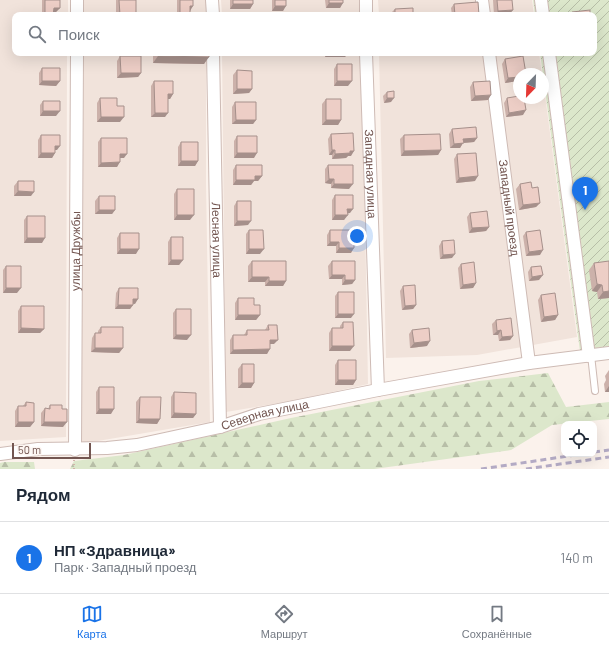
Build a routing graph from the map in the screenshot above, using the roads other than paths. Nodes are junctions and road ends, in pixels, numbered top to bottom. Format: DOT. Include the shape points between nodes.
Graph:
graph roads {
  1 [pos="77,0"];
  2 [pos="212,0"];
  3 [pos="366,0"];
  4 [pos="482,0"];
  5 [pos="541,0"];
  6 [pos="77,12"];
  7 [pos="213,12"];
  8 [pos="366,12"];
  9 [pos="484,12"];
  10 [pos="543,12"];
  11 [pos="77,56"];
  12 [pos="213,56"];
  13 [pos="366,56"];
  14 [pos="489,56"];
  15 [pos="548,56"];
  16 [pos="609,353"];
  17 [pos="590,356"];
  18 [pos="529,363"];
  19 [pos="378,390"];
  20 [pos="595,391"];
  21 [pos="220,427"];
  22 [pos="75,450"];
  23 [pos="0,454"];
  1 -- 6 [label="street"];
  2 -- 7 [label="street"];
  3 -- 8 [label="street"];
  4 -- 9 [label="street"];
  5 -- 10 [label="street"];
  11 -- 22 [label="street, улица Дружбы"];
  12 -- 21 [label="street, Лесная улица"];
  13 -- 19 [label="street, Западная улица"];
  14 -- 18 [label="street, Западный проезд"];
  15 -- 17 [label="street"];
  16 -- 17 [label="street, Северная улица"];
  17 -- 18 [label="street, Северная улица"];
  17 -- 20 [label="lane"];
  18 -- 19 [label="street, Северная улица"];
  19 -- 21 [label="street, Северная улица" via="259,414"];
  21 -- 22 [label="street, Северная улица" via="137,445"];
  22 -- 23 [label="street, Северная улица"];
}
